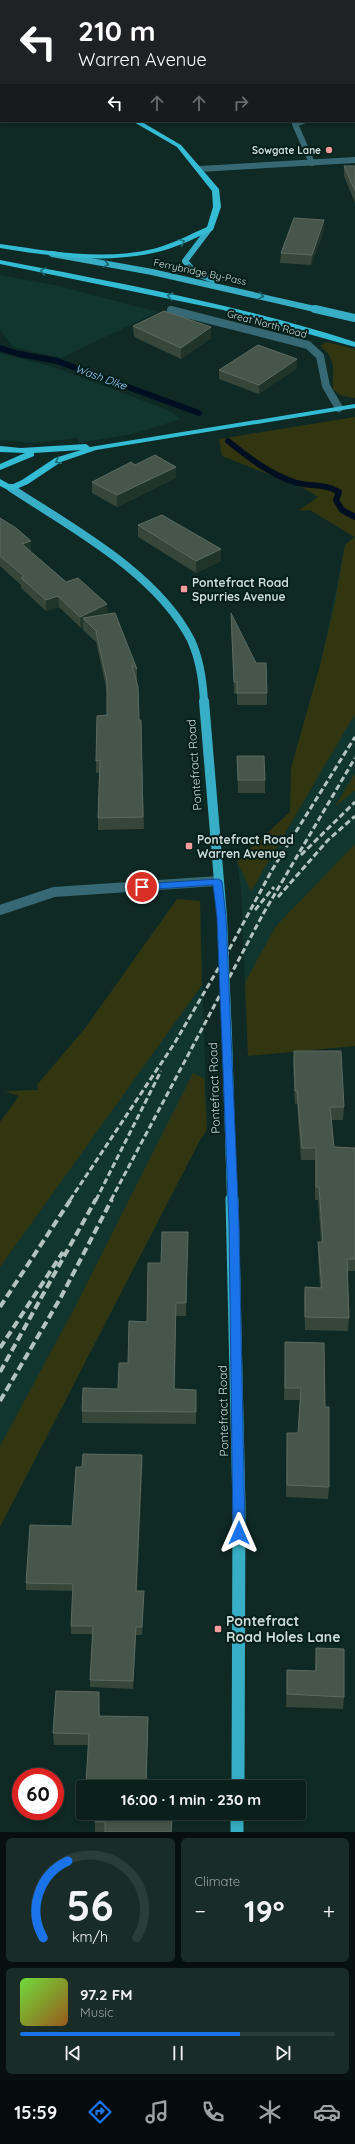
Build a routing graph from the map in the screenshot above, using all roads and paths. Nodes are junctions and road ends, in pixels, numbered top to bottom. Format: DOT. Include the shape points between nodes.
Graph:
graph roads {
  1 [pos="138,122"];
  2 [pos="300,122"];
  3 [pos="355,160"];
  4 [pos="312,163"];
  5 [pos="199,168"];
  6 [pos="210,228"];
  7 [pos="0,246"];
  8 [pos="40,252"];
  9 [pos="0,262"];
  10 [pos="241,291"];
  11 [pos="171,310"];
  12 [pos="355,318"];
  13 [pos="305,328"];
  14 [pos="355,342"];
  15 [pos="355,345"];
  16 [pos="355,406"];
  17 [pos="339,408"];
  18 [pos="95,448"];
  19 [pos="0,449"];
  20 [pos="43,450"];
  21 [pos="0,467"];
  22 [pos="0,482"];
  23 [pos="11,488"];
  24 [pos="218,881"];
  25 [pos="0,910"];
  26 [pos="238,1780"];
  27 [pos="237,1820"];
  28 [pos="237,1832"];
  1 -- 5 [label="highway" via="179,146"];
  2 -- 4 [label="street" via="295,124"];
  3 -- 4 [label="street"];
  4 -- 5 [label="street"];
  5 -- 6 [label="highway" via="216,191 217,207"];
  8 -- 6 [label="highway, one-way" via="103,255 152,252"];
  6 -- 10 [label="main road" via="185,261 195,273"];
  7 -- 8 [label="highway"];
  8 -- 10 [label="main road, Ferrybridge By-Pass, one-way"];
  13 -- 9 [label="highway, one-way" via="106,282"];
  10 -- 12 [label="main road, Ferrybridge By-Pass, one-way"];
  11 -- 17 [label="street, Great North Road" via="308,345 318,351 324,360 324,379 329,394"];
  13 -- 14 [label="main road"];
  13 -- 15 [label="highway"];
  16 -- 17 [label="highway"];
  17 -- 18 [label="highway"];
  18 -- 20 [label="highway"];
  18 -- 23 [label="highway, one-way" via="58,460 25,482"];
  19 -- 20 [label="highway"];
  20 -- 21 [label="highway"];
  22 -- 23 [label="highway, Pontefract Road"];
  23 -- 24 [label="main road, Pontefract Road" via="116,559 166,605 190,638 202,673"];
  24 -- 25 [label="street" via="54,892"];
  24 -- 26 [label="main road, Pontefract Road, bridge" via="227,1036 239,1439"];
  27 -- 28 [label="main road"];
}
